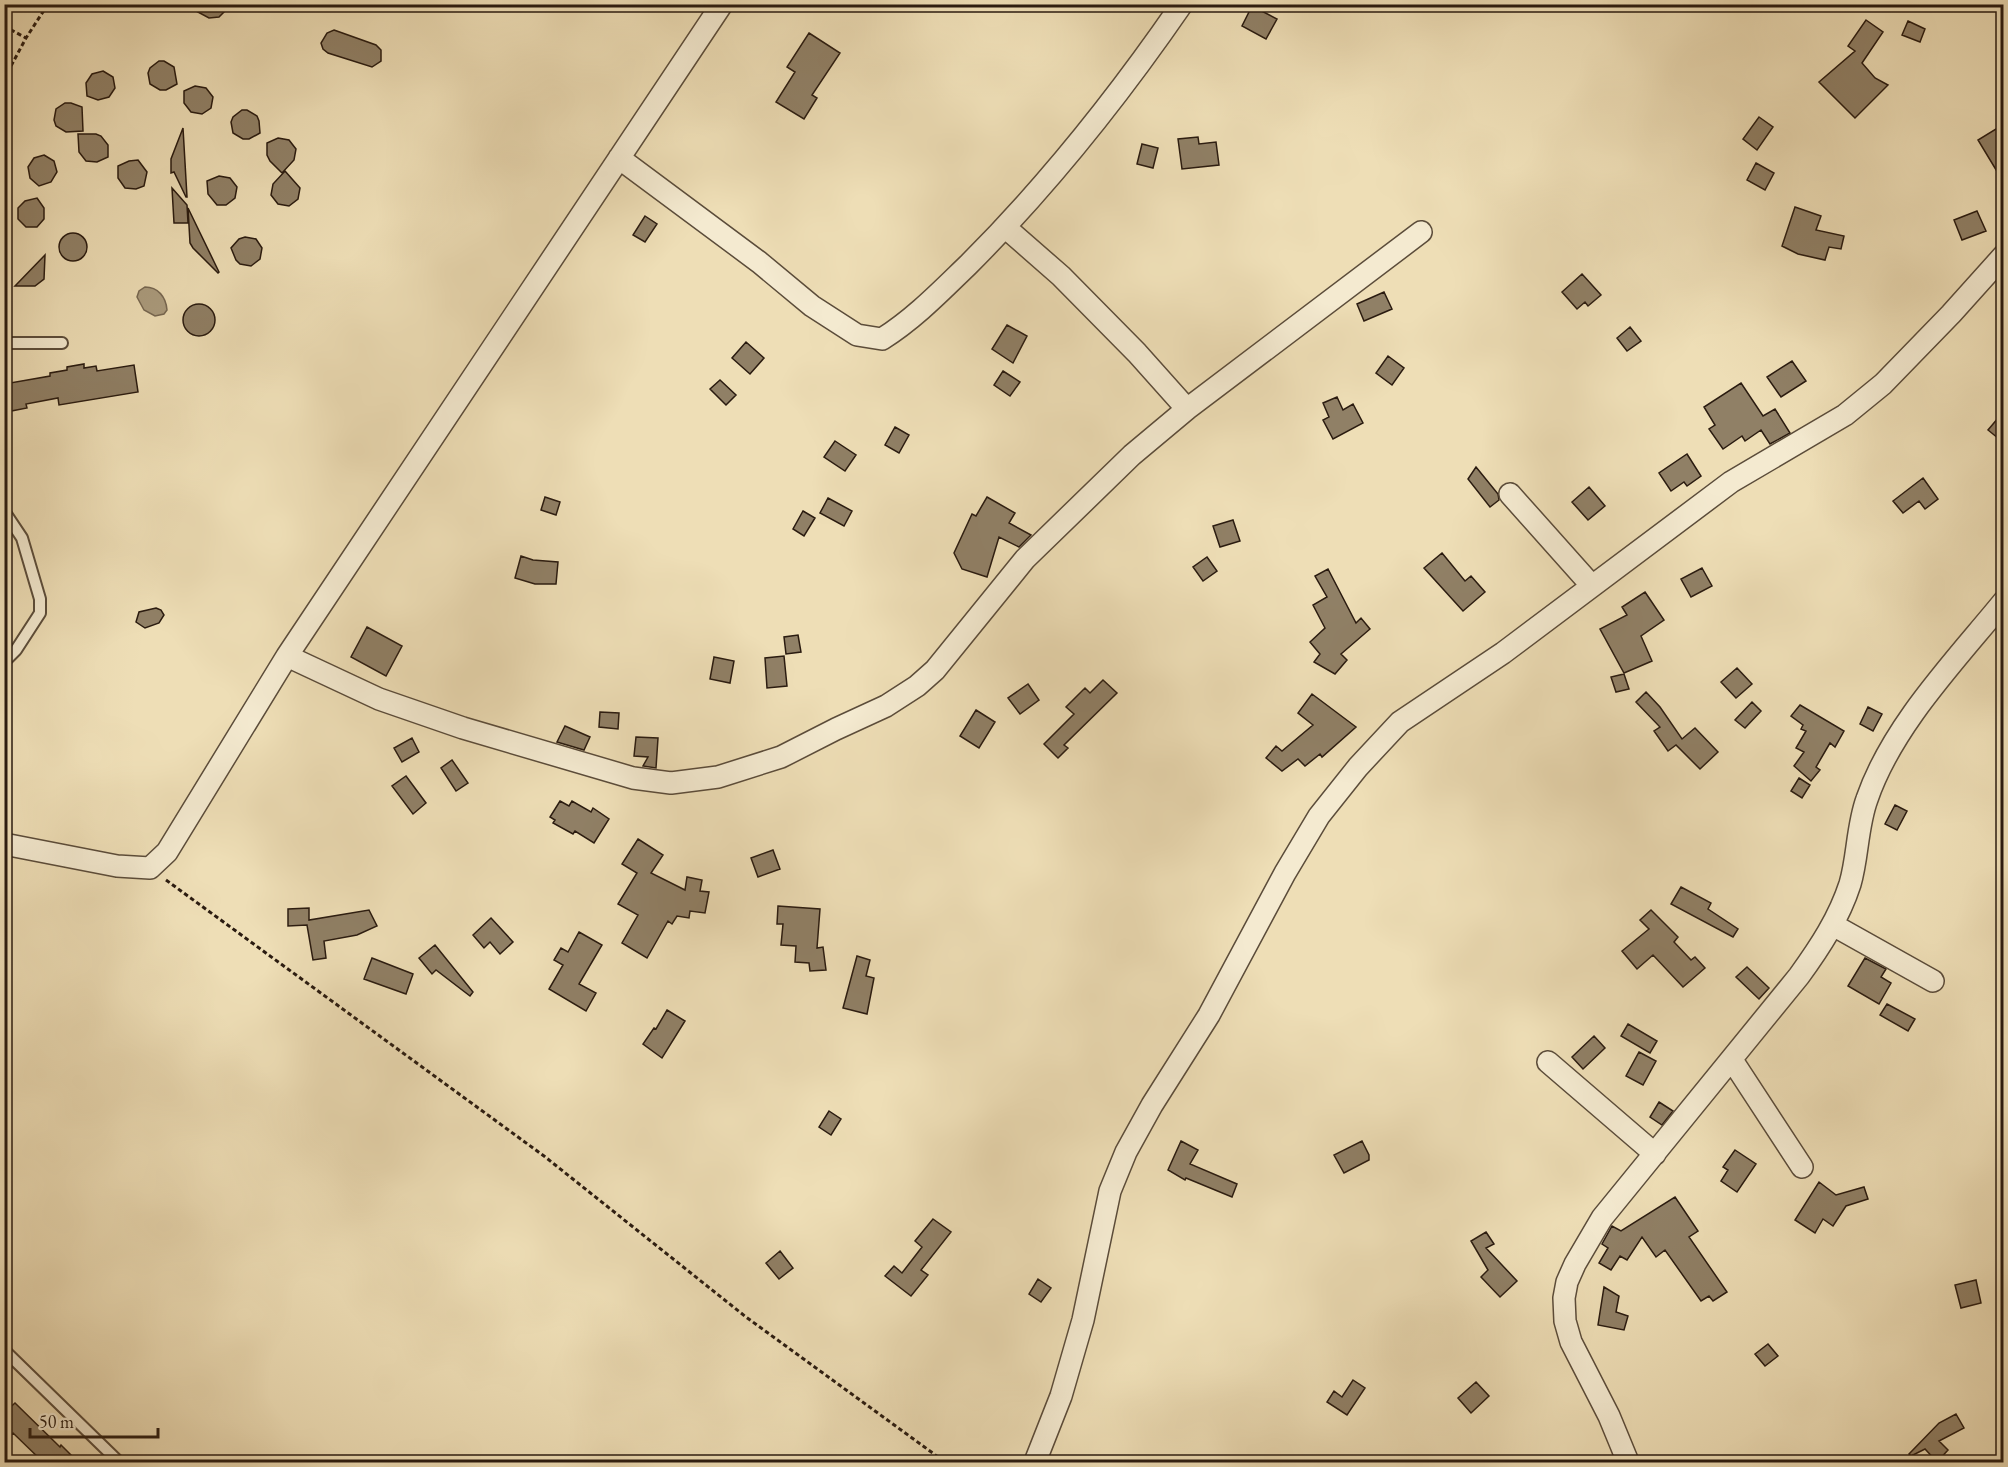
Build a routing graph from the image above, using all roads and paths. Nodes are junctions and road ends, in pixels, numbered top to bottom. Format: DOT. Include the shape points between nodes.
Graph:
graph roads {
  1 [pos="48,4"];
  2 [pos="722,4"];
  3 [pos="1182,4"];
  4 [pos="4,26"];
  5 [pos="26,38"];
  6 [pos="4,79"];
  7 [pos="619,158"];
  8 [pos="1005,227"];
  9 [pos="1420,232"];
  10 [pos="2004,255"];
  11 [pos="62,343"];
  12 [pos="4,346"];
  13 [pos="1187,409"];
  14 [pos="1510,494"];
  15 [pos="4,511"];
  16 [pos="1592,586"];
  17 [pos="2004,601"];
  18 [pos="287,656"];
  19 [pos="4,662"];
  20 [pos="4,844"];
  21 [pos="150,868"];
  22 [pos="1833,925"];
  23 [pos="1933,981"];
  24 [pos="1732,1060"];
  25 [pos="1548,1062"];
  26 [pos="1655,1154"];
  27 [pos="1802,1167"];
  28 [pos="4,1350"];
  29 [pos="119,1462"];
  30 [pos="945,1462"];
  31 [pos="1035,1462"];
  32 [pos="1628,1462"];
  1 -- 5 [label="path"];
  2 -- 7 [label="street"];
  3 -- 8 [label="street" via="1124,85"];
  4 -- 5 [label="path"];
  5 -- 6 [label="path"];
  7 -- 8 [label="street" via="812,306 857,335 882,339 902,327"];
  7 -- 18 [label="street"];
  8 -- 13 [label="street" via="1061,276"];
  9 -- 13 [label="street"];
  10 -- 16 [label="street" via="1884,384 1845,416 1731,482"];
  11 -- 12 [label="lane"];
  13 -- 18 [label="street" via="1132,455 1025,559 935,670 917,686 886,706 781,757 718,777 671,783 633,778 379,699"];
  14 -- 16 [label="street"];
  15 -- 19 [label="lane" via="22,538 40,599 40,613"];
  16 -- 31 [label="street" via="1503,653 1400,722 1319,816 1209,1016 1126,1152 1110,1191 1083,1320 1061,1396"];
  17 -- 22 [label="street" via="1916,710 1884,760 1866,800 1850,884"];
  18 -- 21 [label="street" via="167,852"];
  20 -- 21 [label="street" via="117,866"];
  21 -- 30 [label="path" via="544,1156 747,1317"];
  22 -- 23 [label="street"];
  22 -- 24 [label="street" via="1799,976"];
  24 -- 26 [label="street"];
  24 -- 27 [label="street"];
  25 -- 26 [label="street"];
  26 -- 32 [label="street" via="1602,1218 1575,1264 1564,1298 1571,1342"];
  28 -- 29 [label="lane"];
}
